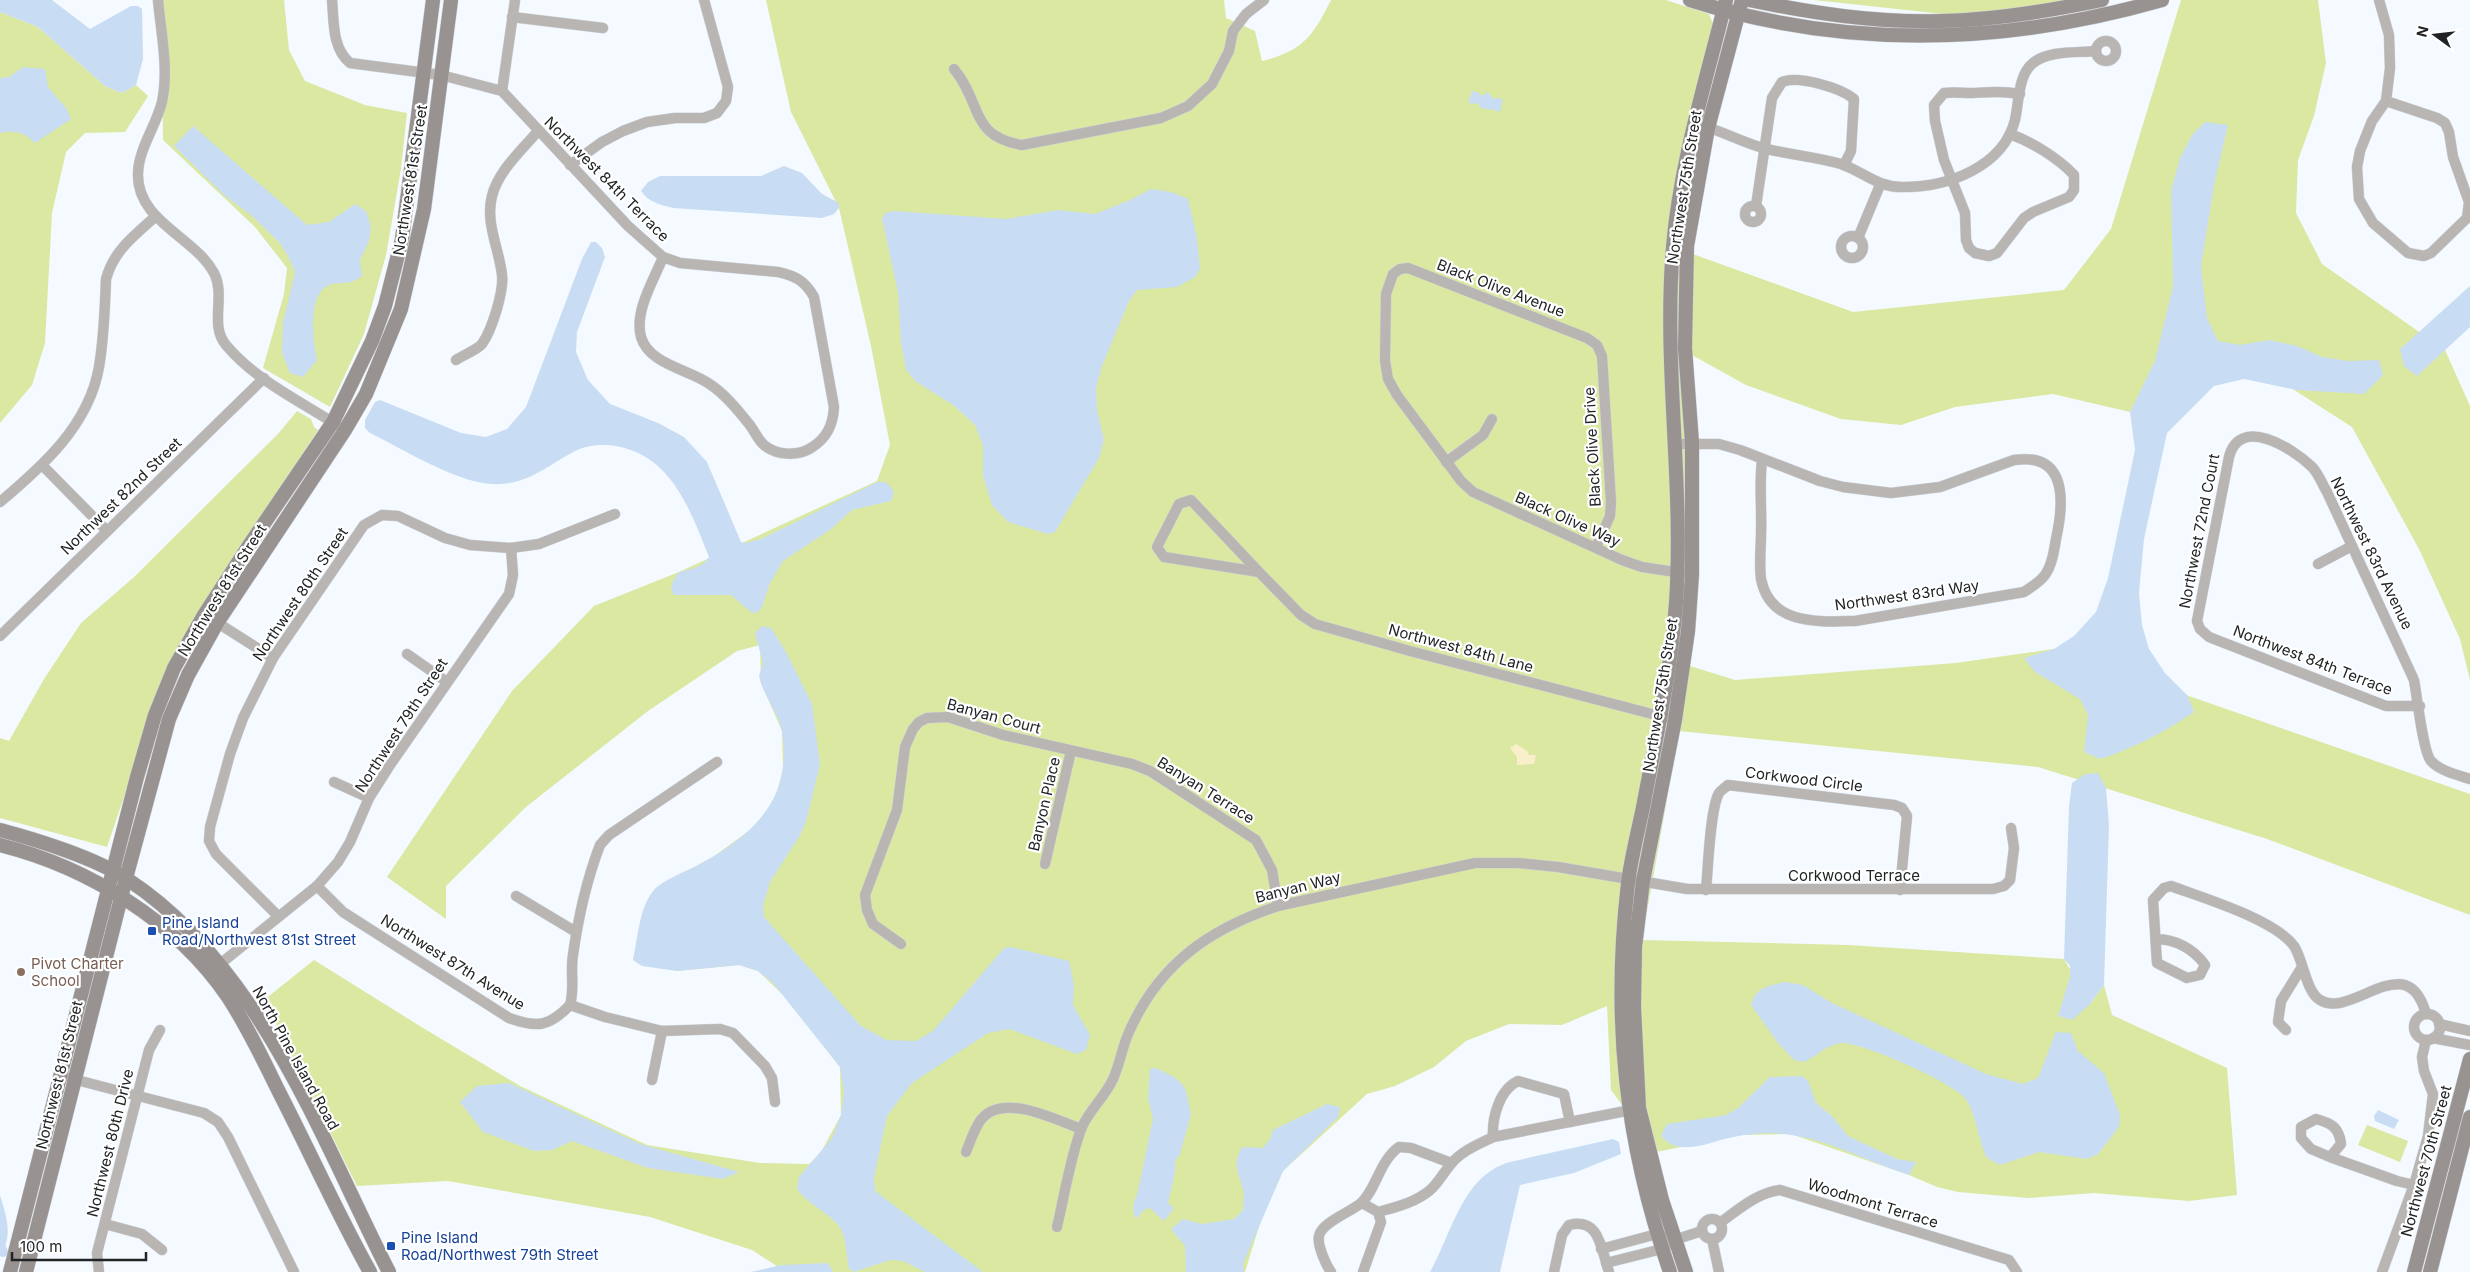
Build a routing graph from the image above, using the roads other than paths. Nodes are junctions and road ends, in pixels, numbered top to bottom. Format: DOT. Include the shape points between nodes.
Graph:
graph roads {
  1 [pos="158,0"];
  2 [pos="332,0"];
  3 [pos="434,0"];
  4 [pos="451,0"];
  5 [pos="515,0"];
  6 [pos="704,0"];
  7 [pos="1264,0"];
  8 [pos="1690,0"];
  9 [pos="1749,0"];
  10 [pos="2102,0"];
  11 [pos="2162,0"];
  12 [pos="2379,0"];
  13 [pos="1724,5"];
  14 [pos="1740,7"];
  15 [pos="512,17"];
  16 [pos="603,28"];
  17 [pos="2096,51"];
  18 [pos="954,69"];
  19 [pos="424,73"];
  20 [pos="441,75"];
  21 [pos="502,91"];
  22 [pos="2020,94"];
  23 [pos="2386,101"];
  24 [pos="1702,126"];
  25 [pos="538,131"];
  26 [pos="2010,134"];
  27 [pos="1765,149"];
  28 [pos="570,165"];
  29 [pos="1844,165"];
  30 [pos="1951,180"];
  31 [pos="1880,185"];
  32 [pos="1756,206"];
  33 [pos="156,216"];
  34 [pos="1858,238"];
  35 [pos="663,257"];
  36 [pos="1393,274"];
  37 [pos="1597,345"];
  38 [pos="456,360"];
  39 [pos="264,378"];
  40 [pos="1492,419"];
  41 [pos="333,422"];
  42 [pos="345,430"];
  43 [pos="2237,441"];
  44 [pos="1692,443"];
  45 [pos="1676,444"];
  46 [pos="1762,460"];
  47 [pos="1446,462"];
  48 [pos="43,466"];
  49 [pos="0,502"];
  50 [pos="615,514"];
  51 [pos="107,531"];
  52 [pos="2352,546"];
  53 [pos="1596,547"];
  54 [pos="510,548"];
  55 [pos="2318,564"];
  56 [pos="1259,572"];
  57 [pos="1685,574"];
  58 [pos="204,615"];
  59 [pos="217,623"];
  60 [pos="2200,629"];
  61 [pos="0,636"];
  62 [pos="407,654"];
  63 [pos="273,658"];
  64 [pos="447,682"];
  65 [pos="2420,706"];
  66 [pos="1659,716"];
  67 [pos="1675,720"];
  68 [pos="1071,751"];
  69 [pos="717,762"];
  70 [pos="2470,779"];
  71 [pos="334,782"];
  72 [pos="369,798"];
  73 [pos="2011,828"];
  74 [pos="0,830"];
  75 [pos="0,845"];
  76 [pos="1045,864"];
  77 [pos="113,872"];
  78 [pos="126,878"];
  79 [pos="1628,880"];
  80 [pos="1643,881"];
  81 [pos="317,886"];
  82 [pos="108,889"];
  83 [pos="1706,890"];
  84 [pos="1900,890"];
  85 [pos="516,896"];
  86 [pos="122,897"];
  87 [pos="1278,906"];
  88 [pos="278,916"];
  89 [pos="576,932"];
  90 [pos="2156,939"];
  91 [pos="901,944"];
  92 [pos="220,964"];
  93 [pos="2302,967"];
  94 [pos="570,1006"];
  95 [pos="2426,1014"];
  96 [pos="2439,1024"];
  97 [pos="160,1030"];
  98 [pos="2286,1030"];
  99 [pos="662,1031"];
  100 [pos="2470,1031"];
  101 [pos="2430,1039"];
  102 [pos="2470,1045"];
  103 [pos="2470,1059"];
  104 [pos="60,1076"];
  105 [pos="75,1080"];
  106 [pos="652,1080"];
  107 [pos="138,1095"];
  108 [pos="775,1102"];
  109 [pos="1634,1109"];
  110 [pos="2470,1117"];
  111 [pos="1570,1122"];
  112 [pos="1081,1129"];
  113 [pos="1493,1137"];
  114 [pos="966,1152"];
  115 [pos="2330,1157"];
  116 [pos="1451,1163"];
  117 [pos="2414,1185"];
  118 [pos="2437,1185"];
  119 [pos="2451,1189"];
  120 [pos="1362,1203"];
  121 [pos="1378,1212"];
  122 [pos="1720,1222"];
  123 [pos="105,1224"];
  124 [pos="1057,1227"];
  125 [pos="1702,1232"];
  126 [pos="1657,1234"];
  127 [pos="1712,1239"];
  128 [pos="1674,1240"];
  129 [pos="2422,1243"];
  130 [pos="2436,1246"];
  131 [pos="1601,1249"];
  132 [pos="1662,1249"];
  133 [pos="162,1250"];
  134 [pos="98,1268"];
  135 [pos="1607,1268"];
  136 [pos="10,1272"];
  137 [pos="26,1272"];
  138 [pos="294,1272"];
  139 [pos="370,1272"];
  140 [pos="389,1272"];
  141 [pos="1331,1272"];
  142 [pos="1363,1272"];
  143 [pos="1554,1272"];
  144 [pos="1670,1272"];
  145 [pos="1686,1272"];
  146 [pos="1719,1272"];
  147 [pos="2017,1272"];
  148 [pos="2382,1272"];
  149 [pos="2414,1272"];
  150 [pos="2430,1272"];
  1 -- 33 [label="street" via="165,80 156,122 143,151 138,174 142,194"];
  2 -- 19 [label="street" via="337,46 350,63"];
  3 -- 19 [label="street, Northwest 81st Street"];
  4 -- 20 [label="street, Northwest 81st Street"];
  5 -- 15 [label="street"];
  6 -- 28 [label="street" via="728,87 726,101 717,112 704,118 647,122 623,130"];
  7 -- 18 [label="street" via="1246,14 1233,31 1229,51 1212,84 1188,106 1161,118 1022,145 1007,142 986,130 963,80"];
  8 -- 13 [label="street"];
  9 -- 10 [label="street" via="1838,15 1940,21 1999,18"];
  11 -- 14 [label="street" via="2061,25 1997,34 1942,37 1835,31 1783,23"];
  12 -- 23 [label="street" via="2389,35"];
  13 -- 14 [label="street"];
  13 -- 24 [label="street, Northwest 75th Street"];
  14 -- 24 [label="street, Northwest 75th Street"];
  15 -- 16 [label="street"];
  15 -- 21 [label="street"];
  17 -- 22 [label="street" via="2058,54 2034,62 2028,69"];
  19 -- 20 [label="street"];
  19 -- 41 [label="street, Northwest 81st Street" via="410,190 395,271 372,341"];
  20 -- 21 [label="street"];
  20 -- 42 [label="street, Northwest 81st Street" via="424,209 401,309 366,394"];
  21 -- 25 [label="street, Northwest 84th Terrace"];
  22 -- 26 [label="street"];
  22 -- 30 [label="street" via="1993,90 1952,92 1937,99 1935,121"];
  23 -- 23 [label="street" via="2445,123 2469,202 2467,218 2432,253 2424,256 2408,253 2373,223 2359,199 2357,167 2360,151 2372,122"];
  24 -- 27 [label="street"];
  24 -- 44 [label="street, Northwest 75th Street" via="1685,288 1684,348"];
  24 -- 45 [label="street, Northwest 75th Street" via="1682,186 1673,246 1672,364"];
  25 -- 28 [label="street, Northwest 84th Terrace"];
  25 -- 38 [label="street" via="500,177 492,194 489,211 502,276 499,297 492,323 481,345"];
  26 -- 30 [label="street" via="1988,160"];
  26 -- 30 [label="street" via="2024,139 2068,168 2075,182 2069,197 2024,218 1997,253 1979,255 1969,248 1966,240 1965,213"];
  27 -- 29 [label="street"];
  27 -- 29 [label="street" via="1772,98 1782,82 1796,79 1841,90 1854,100 1850,151"];
  27 -- 32 [label="street"];
  28 -- 35 [label="street, Northwest 84th Terrace" via="628,226"];
  29 -- 31 [label="street"];
  30 -- 31 [label="street" via="1902,188"];
  31 -- 34 [label="street"];
  33 -- 39 [label="street" via="214,272 220,288 218,326 225,344"];
  33 -- 48 [label="street" via="117,252 110,266 106,279 99,368 91,394 76,423"];
  35 -- 35 [label="street, Northwest 84th Terrace" via="640,320 646,349 657,358 709,384 730,401 764,445 792,454 805,452 818,444 828,432 834,407 814,297 806,284 794,275 680,263"];
  36 -- 37 [label="street, Black Olive Avenue" via="1408,268 1587,338"];
  36 -- 47 [label="street, Black Olive Way" via="1386,294 1385,361 1388,378 1396,395"];
  37 -- 53 [label="street, Black Olive Drive" via="1602,356 1611,502 1610,516"];
  39 -- 41 [label="street"];
  39 -- 51 [label="street, Northwest 82nd Street"];
  40 -- 47 [label="street" via="1483,435"];
  41 -- 42 [label="street"];
  41 -- 58 [label="street, Northwest 81st Street"];
  42 -- 59 [label="street, Northwest 81st Street"];
  43 -- 52 [label="street, Northwest 83rd Avenue" via="2251,436 2261,437 2290,448 2313,467"];
  43 -- 60 [label="street, Northwest 72nd Court" via="2229,457 2197,621"];
  44 -- 45 [label="street"];
  44 -- 46 [label="street" via="1719,444"];
  44 -- 57 [label="street, Northwest 75th Street"];
  45 -- 57 [label="street, Northwest 75th Street"];
  46 -- 46 [label="street, Northwest 83rd Way" via="1842,487 1890,493 1940,487 2014,460 2032,461 2047,467 2058,480 2062,501 2053,553 2045,575 2024,592 1855,620 1829,622 1792,616 1771,603 1761,577"];
  47 -- 53 [label="street, Black Olive Way" via="1473,492"];
  48 -- 49 [label="street"];
  48 -- 51 [label="street"];
  50 -- 54 [label="street" via="539,544"];
  51 -- 61 [label="street, Northwest 82nd Street"];
  52 -- 55 [label="street"];
  52 -- 65 [label="street, Northwest 83rd Avenue" via="2414,680"];
  53 -- 57 [label="street, Black Olive Way" via="1622,560"];
  54 -- 63 [label="street, Northwest 80th Street" via="470,545 445,538 398,516 382,515 364,526"];
  54 -- 64 [label="street, Northwest 79th Street" via="513,575 509,594"];
  56 -- 56 [label="street, Northwest 84th Lane" via="1164,557 1157,547 1179,504 1192,500"];
  56 -- 66 [label="street, Northwest 84th Lane" via="1301,615 1315,624"];
  57 -- 66 [label="street, Northwest 75th Street"];
  57 -- 67 [label="street, Northwest 75th Street" via="1684,666"];
  58 -- 59 [label="street"];
  58 -- 77 [label="street, Northwest 81st Street" via="174,668 155,715"];
  59 -- 63 [label="street"];
  59 -- 78 [label="street, Northwest 81st Street" via="188,675 169,720"];
  60 -- 65 [label="street, Northwest 84th Terrace" via="2209,637 2386,706"];
  62 -- 64 [label="street"];
  63 -- 88 [label="street, Northwest 80th Street" via="243,718 230,754 216,800 209,841 216,854"];
  64 -- 72 [label="street, Northwest 79th Street"];
  65 -- 70 [label="street, Northwest 83rd Avenue" via="2431,761 2439,768"];
  66 -- 67 [label="street, Northwest 84th Lane"];
  66 -- 79 [label="street, Northwest 75th Street"];
  67 -- 80 [label="street, Northwest 75th Street"];
  68 -- 76 [label="street, Banyon Place"];
  68 -- 87 [label="street, Banyan Terrace" via="1150,771 1256,840 1272,870"];
  68 -- 91 [label="street, Banyan Court" via="948,717 927,718 919,722 905,747 897,810 865,895 873,924"];
  69 -- 89 [label="street" via="609,835 600,845"];
  71 -- 72 [label="street"];
  72 -- 81 [label="street, Northwest 79th Street" via="350,842"];
  73 -- 84 [label="street, Corkwood Terrace" via="2013,870 2004,886 1993,889"];
  74 -- 77 [label="street, North Pine Island Road" via="61,849"];
  75 -- 82 [label="street, North Pine Island Road" via="53,861"];
  77 -- 78 [label="street, North Pine Island Road"];
  77 -- 82 [label="street, Northwest 81st Street"];
  78 -- 86 [label="street, Northwest 81st Street"];
  78 -- 92 [label="street, North Pine Island Road" via="178,918"];
  79 -- 80 [label="street, Banyan Way"];
  79 -- 87 [label="street, Banyan Way" via="1558,867 1475,863"];
  79 -- 109 [label="street, Northwest 75th Street" via="1621,1003"];
  80 -- 83 [label="street, Corkwood Terrace"];
  80 -- 109 [label="street, Northwest 75th Street" via="1635,947"];
  81 -- 88 [label="street, Northwest 79th Street"];
  81 -- 94 [label="street, Northwest 87th Avenue" via="344,912 509,1018 528,1025 545,1024 558,1018"];
  82 -- 86 [label="street, North Pine Island Road"];
  82 -- 104 [label="street, Northwest 81st Street"];
  83 -- 84 [label="street, Corkwood Terrace"];
  83 -- 84 [label="street, Corkwood Circle" via="1716,801 1728,785 1902,808 1907,816"];
  85 -- 89 [label="street"];
  86 -- 105 [label="street, Northwest 81st Street"];
  86 -- 139 [label="street, North Pine Island Road" via="188,950 227,996 253,1040"];
  87 -- 112 [label="street, Banyan Way" via="1248,916 1204,939 1168,970 1141,1009 1114,1078"];
  88 -- 92 [label="street, Northwest 79th Street"];
  89 -- 94 [label="street" via="572,958 574,992"];
  90 -- 90 [label="street" via="2168,939 2197,953 2205,964 2200,975 2187,978 2157,963"];
  90 -- 93 [label="street" via="2153,900 2164,888 2172,886 2224,905 2280,933 2295,948"];
  92 -- 140 [label="street, North Pine Island Road" via="249,1002 275,1046"];
  93 -- 95 [label="street" via="2320,1000 2331,1003 2343,1001 2384,987 2402,985 2420,996"];
  93 -- 98 [label="street" via="2281,1001 2278,1022"];
  94 -- 99 [label="street"];
  95 -- 96 [label="street"];
  95 -- 101 [label="street" via="2414,1025 2416,1034"];
  96 -- 100 [label="street"];
  96 -- 101 [label="street" via="2438,1032"];
  97 -- 107 [label="street, Northwest 80th Drive" via="149,1050"];
  99 -- 106 [label="street"];
  99 -- 108 [label="street" via="720,1029 733,1033 765,1066 772,1078"];
  101 -- 102 [label="street"];
  101 -- 117 [label="street" via="2422,1057 2433,1094 2432,1112"];
  103 -- 118 [label="street, Northwest 70th Street"];
  104 -- 105 [label="street"];
  104 -- 136 [label="street, Northwest 81st Street"];
  105 -- 107 [label="street"];
  105 -- 137 [label="street, Northwest 81st Street"];
  107 -- 123 [label="street, Northwest 80th Drive"];
  107 -- 138 [label="street" via="204,1113 218,1122"];
  109 -- 111 [label="street"];
  109 -- 126 [label="street, Northwest 75th Street" via="1636,1153"];
  109 -- 128 [label="street, Northwest 75th Street"];
  110 -- 119 [label="street, Northwest 70th Street"];
  111 -- 113 [label="street"];
  111 -- 113 [label="street" via="1564,1094 1518,1081 1507,1090 1495,1115"];
  112 -- 114 [label="street" via="1032,1110 1008,1107 980,1120"];
  112 -- 124 [label="street, Banyan Way"];
  113 -- 116 [label="street" via="1475,1145"];
  115 -- 117 [label="street"];
  116 -- 120 [label="street" via="1411,1148 1399,1147 1390,1153"];
  116 -- 121 [label="street" via="1431,1190"];
  117 -- 148 [label="street"];
  118 -- 119 [label="street"];
  118 -- 129 [label="street, Northwest 70th Street"];
  119 -- 130 [label="street, Northwest 70th Street"];
  120 -- 121 [label="street"];
  120 -- 141 [label="street" via="1323,1229 1318,1236"];
  121 -- 142 [label="street" via="1381,1222"];
  122 -- 125 [label="street" via="1714,1218 1707,1219 1702,1224"];
  122 -- 127 [label="street" via="1722,1232"];
  122 -- 147 [label="street, Woodmont Terrace" via="1756,1197 1780,1190 2009,1260"];
  123 -- 133 [label="street" via="142,1234"];
  123 -- 134 [label="street, Northwest 80th Drive" via="97,1253"];
  125 -- 127 [label="street"];
  125 -- 128 [label="street"];
  126 -- 128 [label="street"];
  126 -- 131 [label="street"];
  126 -- 132 [label="street, Northwest 75th Street"];
  127 -- 146 [label="street"];
  128 -- 132 [label="street"];
  128 -- 145 [label="street, Northwest 75th Street"];
  129 -- 130 [label="street"];
  129 -- 149 [label="street, Northwest 70th Street"];
  130 -- 150 [label="street, Northwest 70th Street"];
  131 -- 135 [label="street"];
  131 -- 143 [label="street" via="1589,1225 1569,1225 1562,1235"];
  132 -- 135 [label="street"];
  132 -- 144 [label="street, Northwest 75th Street"];
}
